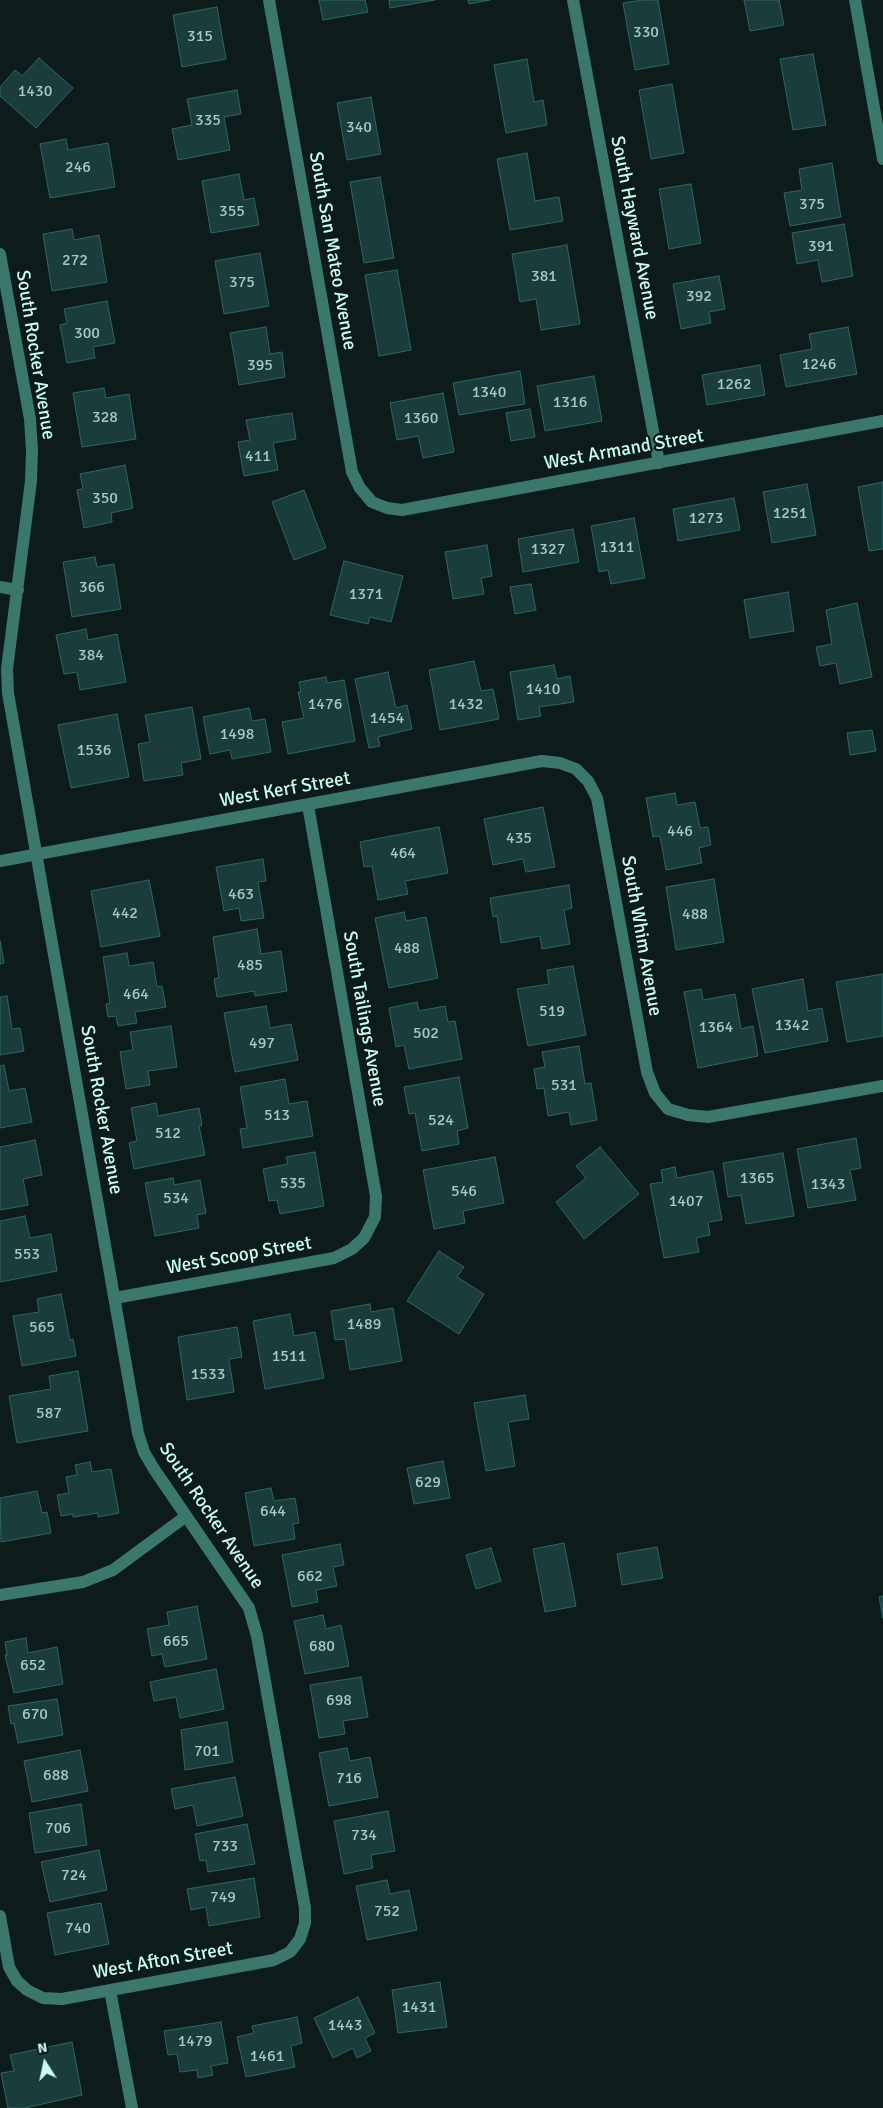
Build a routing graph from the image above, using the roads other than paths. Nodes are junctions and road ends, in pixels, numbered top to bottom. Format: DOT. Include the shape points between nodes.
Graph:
graph roads {
  1 [pos="269,0"];
  2 [pos="573,0"];
  3 [pos="855,0"];
  4 [pos="883,159"];
  5 [pos="0,254"];
  6 [pos="883,421"];
  7 [pos="659,463"];
  8 [pos="372,502"];
  9 [pos="0,587"];
  10 [pos="18,590"];
  11 [pos="576,769"];
  12 [pos="308,805"];
  13 [pos="37,854"];
  14 [pos="0,861"];
  15 [pos="883,1086"];
  16 [pos="364,1238"];
  17 [pos="115,1298"];
  18 [pos="185,1517"];
  19 [pos="0,1595"];
  20 [pos="0,1916"];
  21 [pos="300,1939"];
  22 [pos="110,1990"];
  23 [pos="132,2108"];
  1 -- 8 [label="street, South San Mateo Avenue" via="352,472"];
  2 -- 7 [label="street, South Hayward Avenue"];
  3 -- 4 [label="street"];
  5 -- 10 [label="street, South Rocker Avenue" via="31,434 31,481"];
  6 -- 7 [label="street, West Armand Street"];
  7 -- 8 [label="street, West Armand Street" via="402,510"];
  9 -- 10 [label="street"];
  10 -- 13 [label="street, South Rocker Avenue" via="7,669 8,693"];
  11 -- 12 [label="street, West Kerf Street" via="542,761"];
  11 -- 15 [label="street, South Whim Avenue" via="588,781 597,798 647,1072 655,1093 668,1110 708,1117"];
  12 -- 13 [label="street, West Kerf Street"];
  12 -- 16 [label="street, South Tailings Avenue" via="376,1196 375,1217"];
  13 -- 14 [label="street, West Kerf Street"];
  13 -- 17 [label="street, South Rocker Avenue"];
  16 -- 17 [label="street, West Scoop Street" via="334,1258"];
  17 -- 18 [label="street, South Rocker Avenue" via="138,1434 144,1452"];
  18 -- 19 [label="street" via="113,1570 83,1582"];
  18 -- 21 [label="street, South Rocker Avenue" via="249,1608 257,1636 305,1908"];
  20 -- 22 [label="street, West Afton Street" via="9,1967 27,1990 43,1998 62,1999"];
  21 -- 22 [label="street, West Afton Street" via="290,1952 274,1960"];
  22 -- 23 [label="street"];
}
